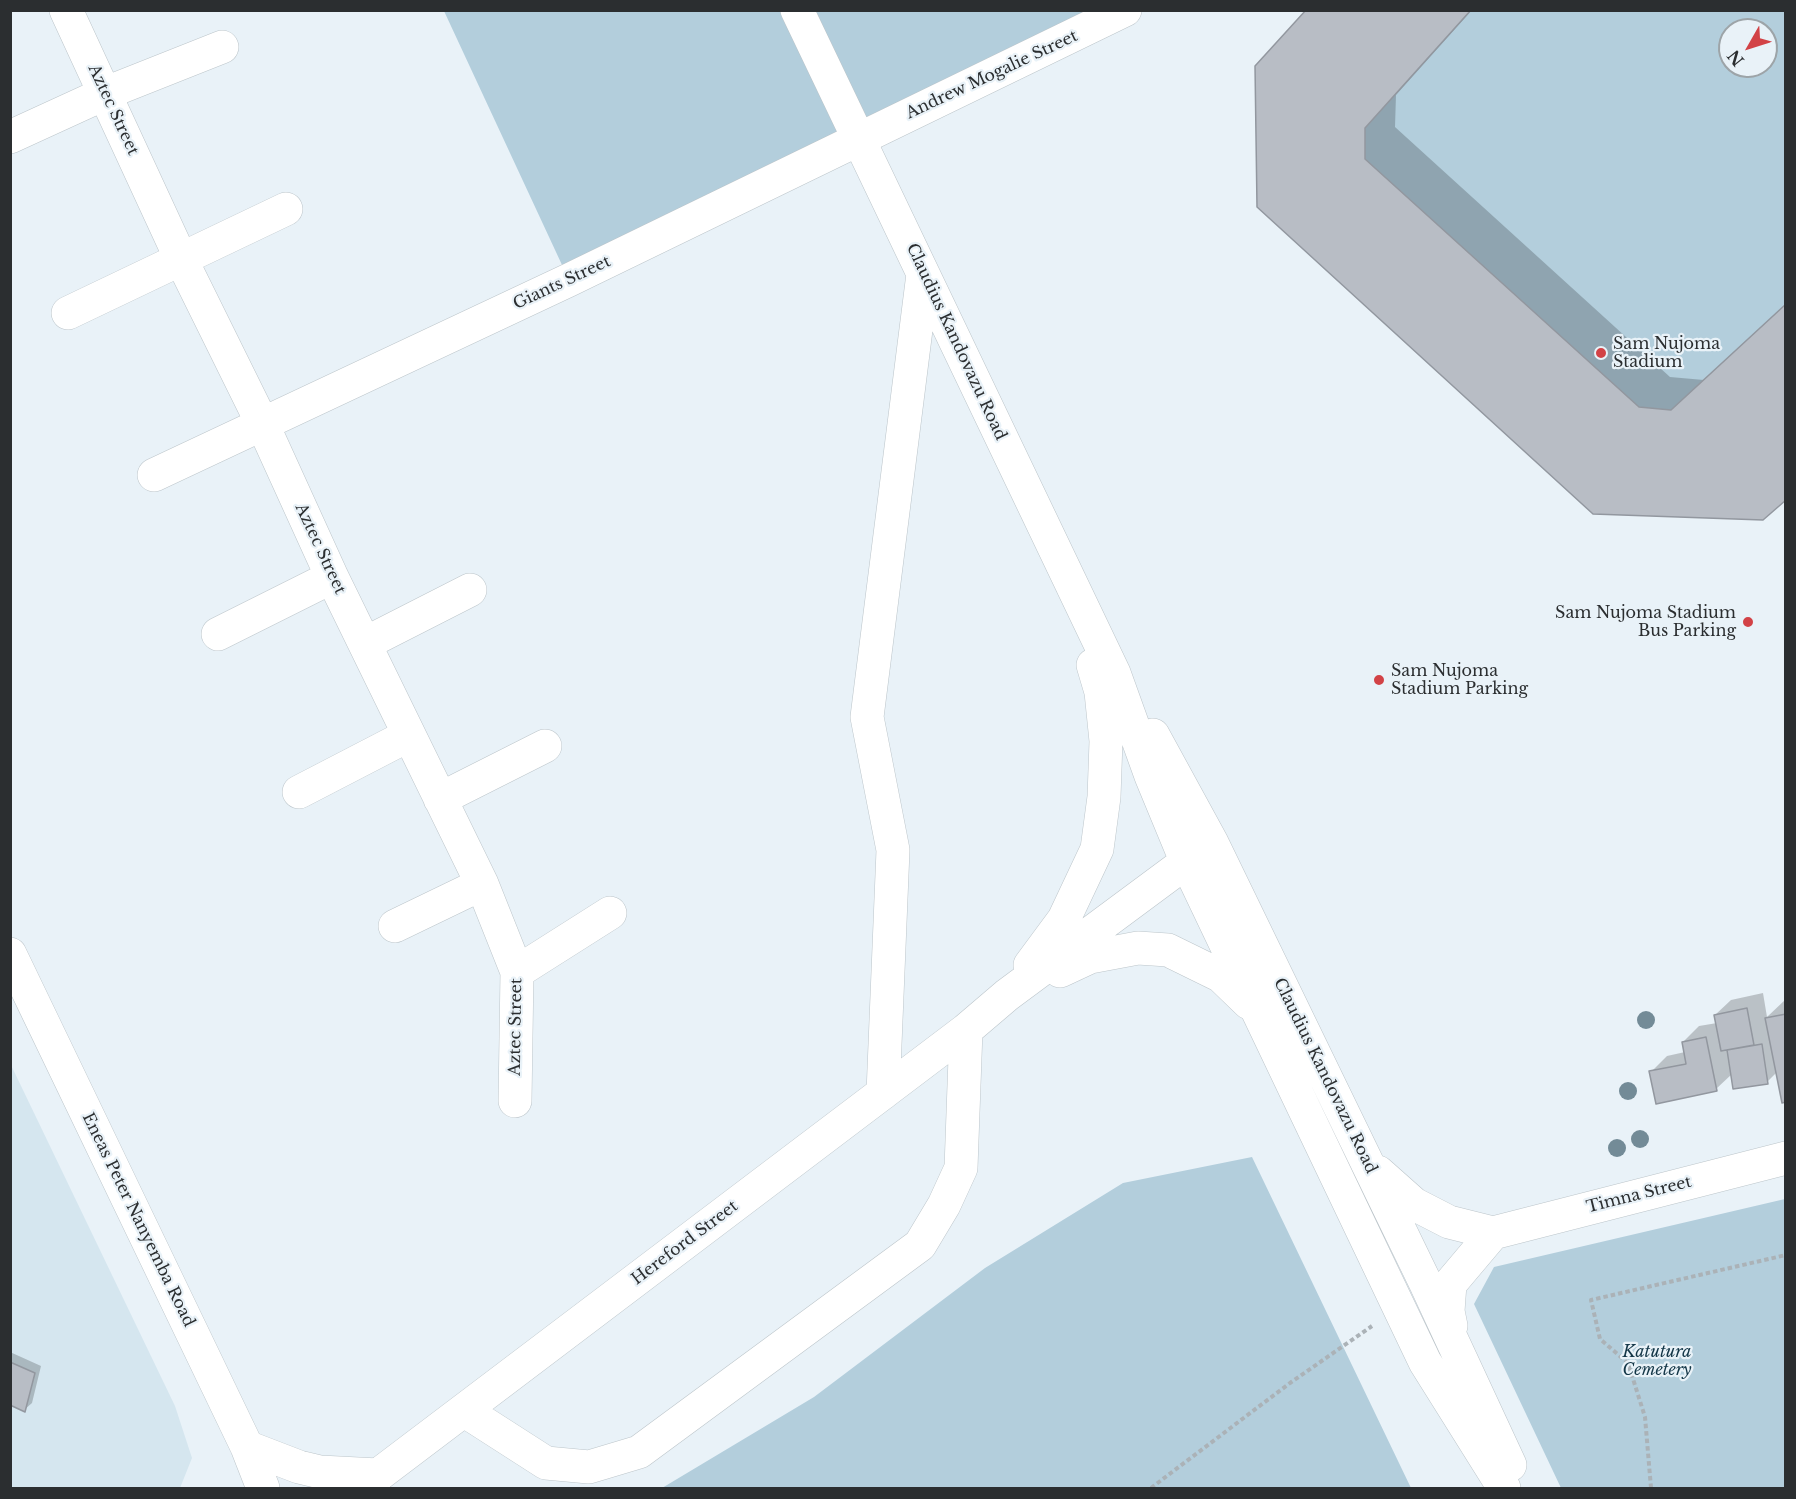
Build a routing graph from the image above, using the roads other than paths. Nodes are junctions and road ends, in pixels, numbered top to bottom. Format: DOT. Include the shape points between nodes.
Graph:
graph roads {
  1 [pos="66,10"];
  2 [pos="797,10"];
  3 [pos="1125,10"];
  4 [pos="222,47"];
  5 [pos="106,93"];
  6 [pos="10,137"];
  7 [pos="858,138"];
  8 [pos="286,209"];
  9 [pos="181,259"];
  10 [pos="923,274"];
  11 [pos="68,313"];
  12 [pos="262,423"];
  13 [pos="154,475"];
  14 [pos="332,577"];
  15 [pos="1072,586"];
  16 [pos="470,590"];
  17 [pos="218,633"];
  18 [pos="366,643"];
  19 [pos="409,735"];
  20 [pos="545,746"];
  21 [pos="300,792"];
  22 [pos="440,799"];
  23 [pos="1199,853"];
  24 [pos="482,884"];
  25 [pos="610,913"];
  26 [pos="395,926"];
  27 [pos="10,954"];
  28 [pos="518,972"];
  29 [pos="1007,995"];
  30 [pos="1261,1014"];
  31 [pos="966,1030"];
  32 [pos="883,1093"];
  33 [pos="515,1101"];
  34 [pos="1365,1157"];
  35 [pos="1785,1158"];
  36 [pos="1490,1233"];
  37 [pos="1408,1247"];
  38 [pos="1374,1254"];
  39 [pos="1456,1349"];
  40 [pos="465,1411"];
  41 [pos="247,1447"];
  42 [pos="370,1482"];
  43 [pos="263,1488"];
  44 [pos="1504,1488"];
  45 [pos="1521,1488"];
  1 -- 5 [label="street, Aztec Street"];
  2 -- 7 [label="street, Claudius Kandovazu Road"];
  3 -- 7 [label="street, Andrew Mogalie Street"];
  4 -- 5 [label="street"];
  5 -- 6 [label="street"];
  5 -- 9 [label="street, Aztec Street"];
  7 -- 10 [label="street, Claudius Kandovazu Road"];
  7 -- 12 [label="street, Giants Street" via="569,280"];
  8 -- 9 [label="street"];
  9 -- 11 [label="street"];
  9 -- 12 [label="street, Aztec Street"];
  10 -- 15 [label="street, Claudius Kandovazu Road"];
  10 -- 32 [label="street" via="867,717 893,850"];
  12 -- 13 [label="street, Giants Street"];
  12 -- 14 [label="street, Aztec Street"];
  14 -- 17 [label="street"];
  14 -- 18 [label="street, Aztec Street"];
  15 -- 23 [label="street, Claudius Kandovazu Road" via="1114,673 1151,776"];
  15 -- 29 [label="street" via="1101,692 1105,731 1104,797 1096,849 1064,920"];
  16 -- 18 [label="street"];
  18 -- 19 [label="street, Aztec Street"];
  19 -- 21 [label="street"];
  19 -- 22 [label="street, Aztec Street"];
  20 -- 22 [label="street"];
  22 -- 24 [label="street, Aztec Street"];
  23 -- 29 [label="street"];
  23 -- 30 [label="street, Claudius Kandovazu Road"];
  23 -- 34 [label="street, Claudius Kandovazu Road"];
  24 -- 26 [label="street"];
  24 -- 28 [label="street, Aztec Street"];
  25 -- 28 [label="street"];
  27 -- 41 [label="street, Eneas Peter Nanyemba Road"];
  28 -- 33 [label="street, Aztec Street"];
  29 -- 30 [label="street" via="1090,957 1138,948 1168,950 1221,976"];
  29 -- 31 [label="street, Hereford Street"];
  30 -- 38 [label="street, Claudius Kandovazu Road"];
  31 -- 32 [label="street, Hereford Street"];
  31 -- 40 [label="street" via="961,1168 920,1245 639,1452 589,1467 546,1463"];
  32 -- 40 [label="street, Hereford Street"];
  34 -- 36 [label="street" via="1414,1204 1449,1222"];
  34 -- 37 [label="street, Claudius Kandovazu Road"];
  35 -- 36 [label="street, Timna Street"];
  36 -- 37 [label="street, Timna Street"];
  36 -- 39 [label="street" via="1450,1284 1448,1311"];
  37 -- 38 [label="street, Timna Street"];
  37 -- 39 [label="street, Claudius Kandovazu Road"];
  38 -- 44 [label="street, Claudius Kandovazu Road" via="1425,1362"];
  39 -- 45 [label="street, Claudius Kandovazu Road"];
  40 -- 42 [label="street, Hereford Street"];
  41 -- 42 [label="street" via="310,1469"];
  41 -- 43 [label="street, Eneas Peter Nanyemba Road"];
}
